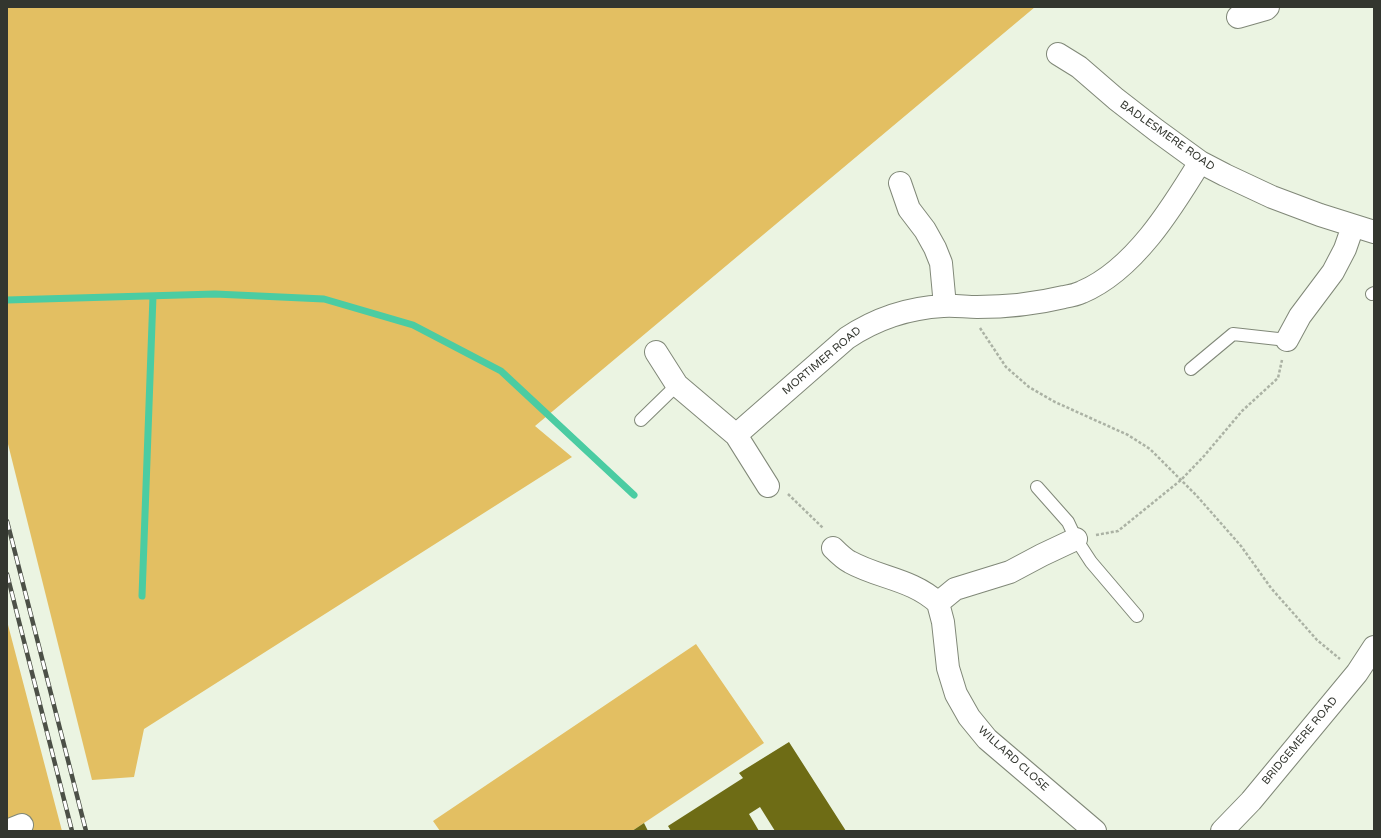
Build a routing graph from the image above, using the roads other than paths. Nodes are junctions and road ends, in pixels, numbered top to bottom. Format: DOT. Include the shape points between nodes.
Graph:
graph roads {
  1 [pos="1268,7"];
  2 [pos="1238,16"];
  3 [pos="1058,54"];
  4 [pos="1200,162"];
  5 [pos="900,183"];
  6 [pos="1353,226"];
  7 [pos="1374,232"];
  8 [pos="945,306"];
  9 [pos="1287,340"];
  10 [pos="656,352"];
  11 [pos="1191,369"];
  12 [pos="677,385"];
  13 [pos="641,420"];
  14 [pos="736,435"];
  15 [pos="768,486"];
  16 [pos="1037,487"];
  17 [pos="1076,539"];
  18 [pos="833,548"];
  19 [pos="938,603"];
  20 [pos="1137,616"];
  21 [pos="1374,647"];
  22 [pos="1095,831"];
  23 [pos="1222,831"];
  1 -- 2 [label="street"];
  3 -- 4 [label="street, BADLESMERE ROAD" via="1079,67 1116,99"];
  4 -- 6 [label="street, BADLESMERE ROAD" via="1272,197"];
  4 -- 8 [label="street, MORTIMER ROAD" via="1168,211 1133,256 1112,275 1081,293 1047,302 1008,307"];
  5 -- 8 [label="street" via="909,209 925,230 941,263"];
  6 -- 7 [label="street, BADLESMERE ROAD"];
  6 -- 9 [label="street" via="1333,272 1300,316"];
  8 -- 14 [label="street, MORTIMER ROAD" via="917,308 866,325 846,338"];
  9 -- 11 [label="lane" via="1233,334"];
  10 -- 12 [label="street"];
  12 -- 13 [label="lane"];
  12 -- 14 [label="street"];
  14 -- 15 [label="street"];
  16 -- 17 [label="lane" via="1068,522"];
  17 -- 19 [label="street" via="1010,572 955,589"];
  17 -- 20 [label="lane" via="1091,562"];
  18 -- 19 [label="street" via="849,562 912,585"];
  19 -- 22 [label="street, WILLARD CLOSE" via="943,622 948,668 956,694 969,717 987,739"];
  21 -- 23 [label="street, BRIDGEMERE ROAD" via="1357,673 1251,801"];
}
